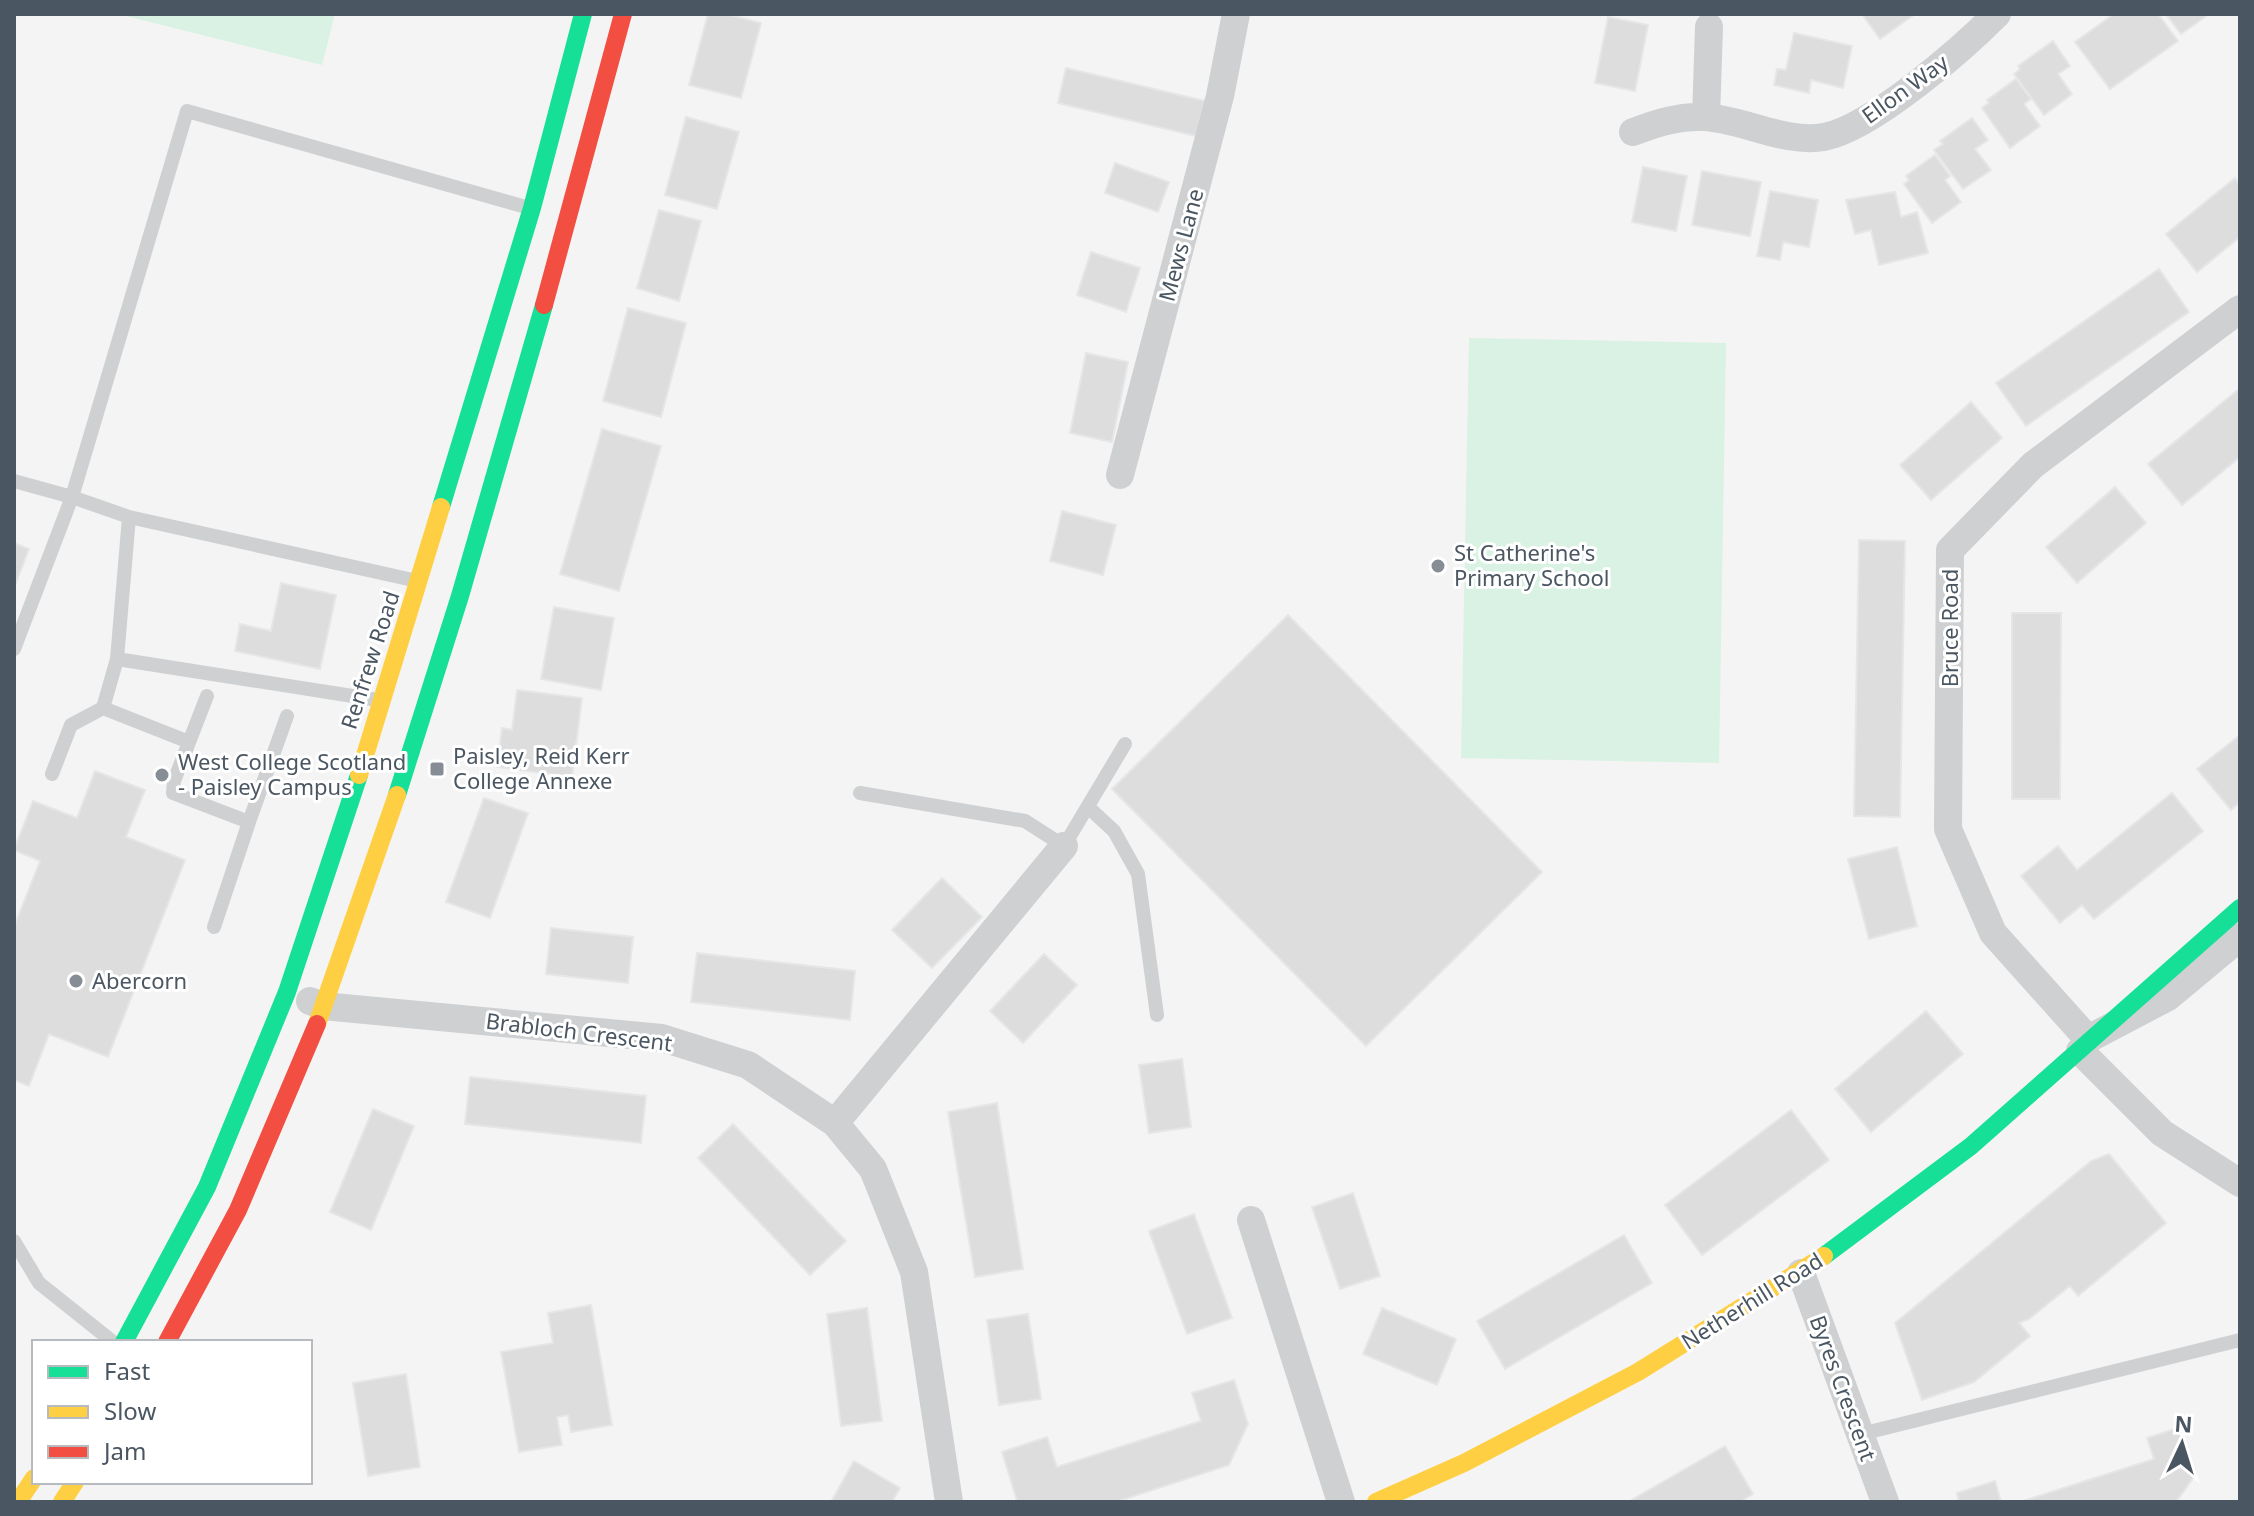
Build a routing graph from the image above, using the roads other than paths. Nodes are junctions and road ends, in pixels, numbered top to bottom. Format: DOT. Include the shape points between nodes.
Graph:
graph roads {
  1 [pos="583,14"];
  2 [pos="623,14"];
  3 [pos="1236,14"];
  4 [pos="1997,14"];
  5 [pos="1709,27"];
  6 [pos="1706,117"];
  7 [pos="1633,132"];
  8 [pos="550,213"];
  9 [pos="2240,309"];
  10 [pos="1120,475"];
  11 [pos="14,481"];
  12 [pos="72,497"];
  13 [pos="129,517"];
  14 [pos="442,588"];
  15 [pos="14,649"];
  16 [pos="117,659"];
  17 [pos="207,696"];
  18 [pos="382,701"];
  19 [pos="103,708"];
  20 [pos="287,716"];
  21 [pos="189,742"];
  22 [pos="1125,744"];
  23 [pos="52,774"];
  24 [pos="860,793"];
  25 [pos="1088,807"];
  26 [pos="249,822"];
  27 [pos="1064,846"];
  28 [pos="2240,908"];
  29 [pos="214,927"];
  30 [pos="2240,937"];
  31 [pos="287,992"];
  32 [pos="323,1006"];
  33 [pos="1157,1015"];
  34 [pos="2084,1045"];
  35 [pos="835,1123"];
  36 [pos="2240,1183"];
  37 [pos="1251,1220"];
  38 [pos="14,1241"];
  39 [pos="1801,1273"];
  40 [pos="110,1340"];
  41 [pos="125,1340"];
  42 [pos="168,1340"];
  43 [pos="2240,1340"];
  44 [pos="1861,1434"];
  45 [pos="32,1481"];
  46 [pos="74,1484"];
  47 [pos="1432,1491"];
  48 [pos="18,1502"];
  49 [pos="62,1502"];
  50 [pos="949,1502"];
  51 [pos="1341,1502"];
  52 [pos="1376,1502"];
  53 [pos="1885,1502"];
  1 -- 8 [label="main road, Renfrew Road"];
  2 -- 8 [label="main road, Renfrew Road"];
  3 -- 10 [label="street, Mews Lane" via="1220,96"];
  4 -- 6 [label="street, Ellon Way" via="1965,46 1860,123 1823,137 1773,133"];
  5 -- 6 [label="street"];
  6 -- 7 [label="street, Ellon Way" via="1673,118"];
  8 -- 12 [label="lane" via="187,111"];
  8 -- 14 [label="main road, Renfrew Road"];
  8 -- 14 [label="main road, Renfrew Road"];
  9 -- 34 [label="street, Bruce Road" via="2033,465 1950,550 1948,829 1993,933"];
  11 -- 12 [label="lane"];
  12 -- 13 [label="lane"];
  12 -- 15 [label="lane"];
  13 -- 14 [label="lane"];
  13 -- 16 [label="lane"];
  14 -- 18 [label="main road, Renfrew Road"];
  14 -- 32 [label="main road, Renfrew Road"];
  16 -- 18 [label="lane"];
  16 -- 19 [label="lane"];
  17 -- 21 [label="lane"];
  18 -- 31 [label="main road, Renfrew Road"];
  19 -- 21 [label="lane"];
  19 -- 23 [label="lane" via="71,725"];
  20 -- 26 [label="lane"];
  21 -- 26 [label="lane" via="173,793"];
  22 -- 25 [label="lane"];
  24 -- 27 [label="lane" via="1025,821"];
  25 -- 27 [label="lane"];
  25 -- 33 [label="lane" via="1114,831 1138,874"];
  26 -- 29 [label="lane"];
  27 -- 35 [label="street"];
  28 -- 34 [label="main road, Netherhill Road"];
  30 -- 34 [label="street, Netherhill Road" via="2168,997"];
  31 -- 32 [label="street, Brabloch Crescent"];
  31 -- 41 [label="main road, Renfrew Road" via="207,1187"];
  32 -- 35 [label="street, Brabloch Crescent" via="662,1038 748,1065"];
  32 -- 42 [label="main road, Renfrew Road" via="242,1206"];
  34 -- 36 [label="street, Bruce Road" via="2162,1133"];
  34 -- 39 [label="main road, Netherhill Road" via="1971,1146"];
  35 -- 50 [label="street, Brabloch Crescent" via="873,1169 914,1272"];
  37 -- 51 [label="street"];
  38 -- 40 [label="lane" via="39,1283"];
  39 -- 44 [label="street, Byres Crescent"];
  39 -- 47 [label="main road, Netherhill Road"];
  43 -- 44 [label="lane"];
  44 -- 53 [label="street, Byres Crescent"];
  45 -- 48 [label="main road"];
  46 -- 49 [label="main road"];
  47 -- 52 [label="main road, Netherhill Road"];
}
